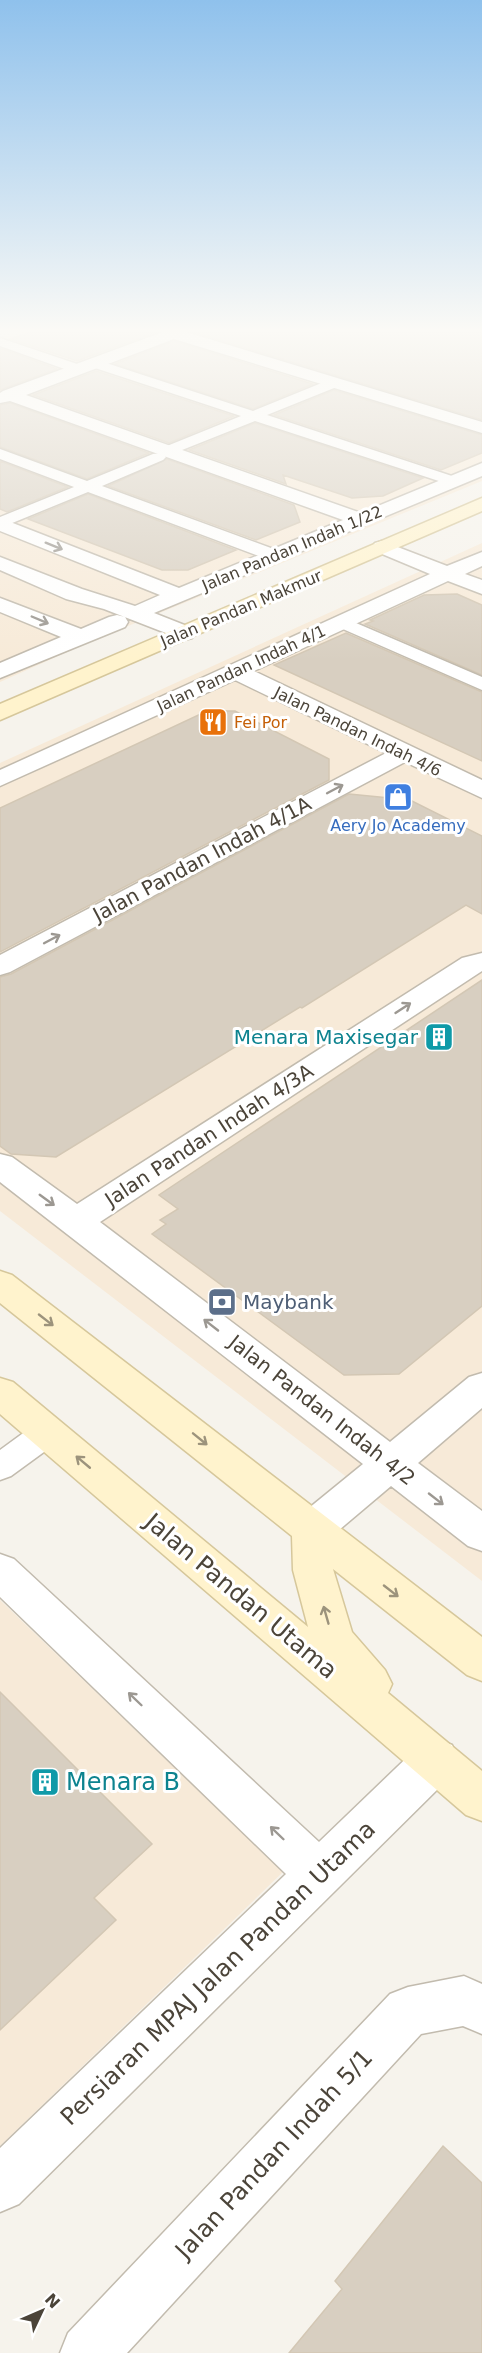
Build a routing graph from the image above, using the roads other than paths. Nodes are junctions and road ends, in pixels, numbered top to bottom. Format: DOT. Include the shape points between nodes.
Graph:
graph roads {
  1 [pos="128,442"];
  2 [pos="192,442"];
  3 [pos="333,442"];
  4 [pos="0,454"];
  5 [pos="163,454"];
  6 [pos="482,469"];
  7 [pos="453,481"];
  8 [pos="86,487"];
  9 [pos="482,504"];
  10 [pos="353,522"];
  11 [pos="0,523"];
  12 [pos="382,547"];
  13 [pos="273,555"];
  14 [pos="482,558"];
  15 [pos="0,563"];
  16 [pos="447,574"];
  17 [pos="482,588"];
  18 [pos="178,595"];
  19 [pos="0,604"];
  20 [pos="126,618"];
  21 [pos="342,622"];
  22 [pos="184,633"];
  23 [pos="80,637"];
  24 [pos="151,647"];
  25 [pos="0,671"];
  26 [pos="235,671"];
  27 [pos="482,684"];
  28 [pos="0,712"];
  29 [pos="404,753"];
  30 [pos="0,779"];
  31 [pos="482,790"];
  32 [pos="482,962"];
  33 [pos="0,966"];
  34 [pos="0,1165"];
  35 [pos="76,1221"];
  36 [pos="0,1284"];
  37 [pos="482,1387"];
  38 [pos="0,1392"];
  39 [pos="48,1432"];
  40 [pos="391,1463"];
  41 [pos="0,1467"];
  42 [pos="312,1529"];
  43 [pos="482,1534"];
  44 [pos="0,1571"];
  45 [pos="482,1662"];
  46 [pos="436,1760"];
  47 [pos="482,1800"];
  48 [pos="319,1874"];
  49 [pos="482,2009"];
  50 [pos="0,2185"];
  51 [pos="88,2353"];
  1 -- 5 [label="street"];
  2 -- 5 [label="lane"];
  3 -- 7 [label="lane"];
  4 -- 8 [label="lane"];
  5 -- 8 [label="lane"];
  5 -- 10 [label="street"];
  6 -- 7 [label="street, Jalan Pandan Indah 1/22"];
  7 -- 10 [label="street, Jalan Pandan Indah 1/22"];
  8 -- 11 [label="lane"];
  8 -- 13 [label="lane"];
  9 -- 12 [label="main road, Jalan Pandan Makmur"];
  10 -- 13 [label="street, Jalan Pandan Indah 1/22"];
  11 -- 18 [label="street, one-way"];
  12 -- 16 [label="street"];
  12 -- 22 [label="main road, Jalan Pandan Makmur"];
  13 -- 18 [label="street, Jalan Pandan Indah 1/22"];
  14 -- 16 [label="street, Jalan Pandan Indah 4/1"];
  15 -- 20 [label="street" via="74,594 94,610"];
  16 -- 17 [label="street"];
  16 -- 21 [label="street, Jalan Pandan Indah 4/1"];
  18 -- 20 [label="street, Jalan Pandan Indah 1/22"];
  19 -- 23 [label="street, one-way"];
  20 -- 22 [label="street"];
  20 -- 23 [label="street, Jalan Pandan Indah 1/22"];
  20 -- 24 [label="street"];
  21 -- 26 [label="street, Jalan Pandan Indah 4/1"];
  21 -- 27 [label="lane"];
  22 -- 24 [label="main road, Jalan Pandan Makmur"];
  23 -- 25 [label="street, Jalan Pandan Indah 1/22"];
  24 -- 28 [label="main road, Jalan Pandan Makmur"];
  26 -- 29 [label="street, Jalan Pandan Indah 4/6"];
  26 -- 30 [label="street, Jalan Pandan Indah 4/1"];
  29 -- 31 [label="street, Jalan Pandan Indah 4/6"];
  33 -- 29 [label="street, Jalan Pandan Indah 4/1A, one-way"];
  35 -- 32 [label="street, Jalan Pandan Indah 4/3A, one-way" via="472,964"];
  34 -- 35 [label="street, one-way"];
  40 -- 35 [label="street, Jalan Pandan Indah 4/2, one-way"];
  36 -- 42 [label="main road, one-way"];
  37 -- 40 [label="street"];
  38 -- 39 [label="main road, Jalan Pandan Utama"];
  39 -- 41 [label="lane"];
  46 -- 39 [label="main road, Jalan Pandan Utama, one-way"];
  40 -- 42 [label="street"];
  40 -- 43 [label="street, Jalan Pandan Indah 4/2, one-way"];
  42 -- 45 [label="main road, one-way"];
  46 -- 42 [label="main road, one-way" via="333,1641 313,1570"];
  48 -- 44 [label="street, one-way"];
  46 -- 47 [label="main road, Jalan Pandan Utama"];
  46 -- 48 [label="street, Persiaran MPAJ Jalan Pandan Utama"];
  48 -- 50 [label="street, Persiaran MPAJ Jalan Pandan Utama"];
  49 -- 51 [label="street, Jalan Pandan Indah 5/1" via="464,2001 408,2012"];
}
